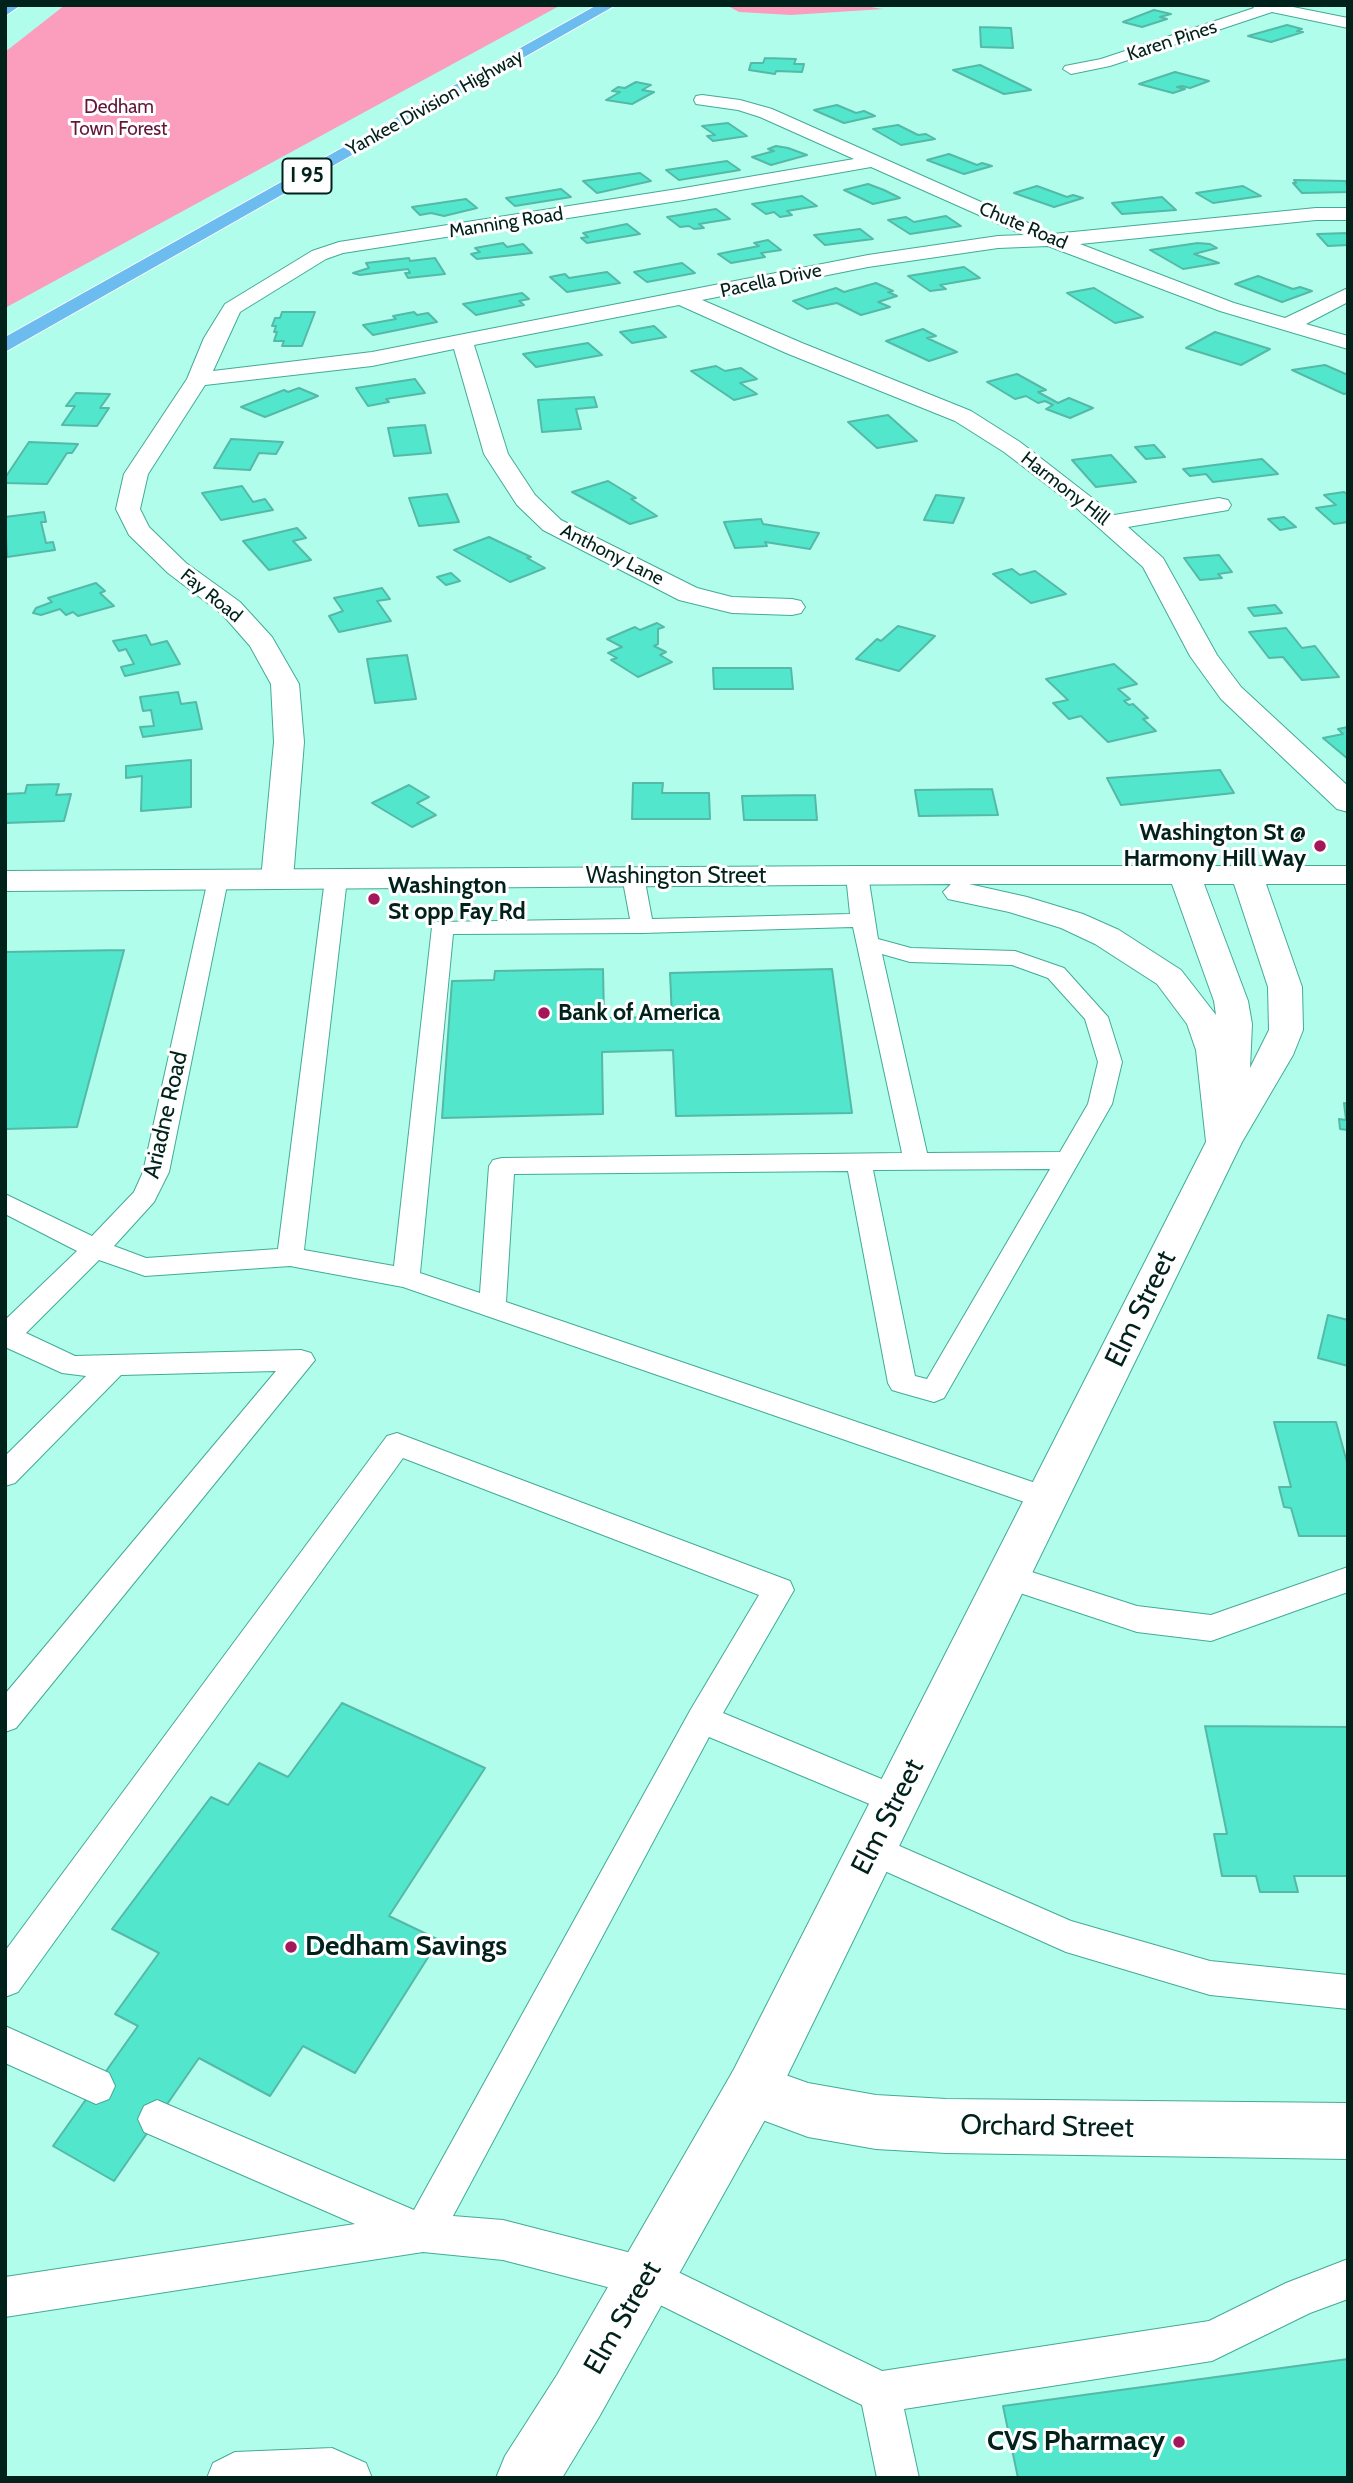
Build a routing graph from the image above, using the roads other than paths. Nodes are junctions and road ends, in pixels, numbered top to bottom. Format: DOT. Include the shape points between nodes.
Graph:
graph roads {
  1 [pos="13,5"];
  2 [pos="608,5"];
  3 [pos="1265,7"];
  4 [pos="5,11"];
  5 [pos="1348,23"];
  6 [pos="1072,69"];
  7 [pos="702,100"];
  8 [pos="872,161"];
  9 [pos="1348,214"];
  10 [pos="1051,240"];
  11 [pos="1348,294"];
  12 [pos="683,299"];
  13 [pos="1285,326"];
  14 [pos="463,343"];
  15 [pos="1348,343"];
  16 [pos="5,346"];
  17 [pos="198,379"];
  18 [pos="1219,505"];
  19 [pos="1109,523"];
  20 [pos="792,607"];
  21 [pos="1348,803"];
  22 [pos="857,875"];
  23 [pos="633,876"];
  24 [pos="1185,876"];
  25 [pos="1348,876"];
  26 [pos="1247,877"];
  27 [pos="277,879"];
  28 [pos="336,879"];
  29 [pos="216,880"];
  30 [pos="5,881"];
  31 [pos="642,926"];
  32 [pos="865,931"];
  33 [pos="1224,1142"];
  34 [pos="1068,1160"];
  35 [pos="859,1162"];
  36 [pos="916,1162"];
  37 [pos="5,1203"];
  38 [pos="95,1249"];
  39 [pos="289,1257"];
  40 [pos="406,1278"];
  41 [pos="492,1307"];
  42 [pos="6,1336"];
  43 [pos="114,1365"];
  44 [pos="5,1475"];
  45 [pos="1046,1498"];
  46 [pos="1007,1576"];
  47 [pos="1348,1579"];
  48 [pos="5,1718"];
  49 [pos="702,1718"];
  50 [pos="896,1800"];
  51 [pos="872,1849"];
  52 [pos="5,1980"];
  53 [pos="1348,1992"];
  54 [pos="5,2043"];
  55 [pos="96,2086"];
  56 [pos="752,2090"];
  57 [pos="157,2119"];
  58 [pos="1348,2131"];
  59 [pos="423,2233"];
  60 [pos="648,2277"];
  61 [pos="1348,2279"];
  62 [pos="5,2297"];
  63 [pos="880,2392"];
  64 [pos="228,2478"];
  65 [pos="351,2478"];
  66 [pos="527,2478"];
  67 [pos="898,2478"];
  1 -- 4 [label="highway"];
  2 -- 16 [label="highway, Yankee Division Highway / I 95"];
  3 -- 5 [label="street"];
  3 -- 6 [label="street, Karen Pines" via="1104,63"];
  7 -- 8 [label="street, Chute Road" via="766,113"];
  8 -- 10 [label="street, Chute Road"];
  8 -- 17 [label="street, Manning Road" via="339,248 319,255 232,308"];
  9 -- 10 [label="street, Pacella Drive"];
  10 -- 12 [label="street, Pacella Drive" via="999,242 868,261"];
  10 -- 13 [label="street, Chute Road"];
  11 -- 13 [label="street"];
  12 -- 14 [label="street, Pacella Drive"];
  12 -- 19 [label="street, Harmony Hill" via="963,416 1022,454"];
  13 -- 15 [label="street, Chute Road"];
  14 -- 17 [label="street, Pacella Drive" via="372,359"];
  14 -- 20 [label="street, Anthony Lane" via="496,454 526,500 552,525 688,594 732,605"];
  17 -- 27 [label="street, Fay Road" via="136,474 128,509 138,530 177,568 231,608 262,643 285,684 289,741"];
  18 -- 19 [label="street"];
  19 -- 21 [label="street, Harmony Hill" via="1154,563 1215,675"];
  22 -- 23 [label="street, Washington Street"];
  22 -- 24 [label="street, Washington Street"];
  22 -- 32 [label="lane"];
  22 -- 33 [label="street" via="1045,911 1141,956 1169,977 1204,1022 1217,1071"];
  23 -- 28 [label="street, Washington Street"];
  23 -- 31 [label="lane"];
  24 -- 26 [label="street, Washington Street"];
  24 -- 33 [label="street, Elm Street" via="1225,979 1235,1024"];
  25 -- 26 [label="street, Washington Street"];
  26 -- 33 [label="street, Elm Street" via="1285,987 1286,1030"];
  27 -- 28 [label="street, Washington Street"];
  27 -- 29 [label="street, Washington Street"];
  28 -- 39 [label="lane"];
  29 -- 30 [label="street, Washington Street"];
  29 -- 38 [label="lane, Ariadne Road" via="156,1172 145,1196"];
  31 -- 32 [label="lane"];
  31 -- 40 [label="lane" via="443,927"];
  32 -- 34 [label="lane" via="910,955 1015,958 1056,973 1096,1017 1110,1062 1100,1104"];
  32 -- 36 [label="lane"];
  33 -- 45 [label="street, Elm Street"];
  34 -- 35 [label="lane" via="934,1391 902,1383"];
  34 -- 36 [label="lane"];
  35 -- 36 [label="lane"];
  35 -- 41 [label="lane" via="502,1166"];
  37 -- 38 [label="lane"];
  38 -- 39 [label="lane" via="145,1267"];
  38 -- 42 [label="lane, Ariadne Road"];
  39 -- 40 [label="lane"];
  40 -- 41 [label="lane"];
  41 -- 45 [label="lane"];
  42 -- 43 [label="lane" via="72,1366"];
  43 -- 44 [label="lane"];
  43 -- 48 [label="lane" via="301,1360"];
  45 -- 46 [label="street, Elm Street"];
  46 -- 47 [label="lane" via="1137,1619 1211,1628"];
  46 -- 50 [label="street, Elm Street"];
  49 -- 50 [label="lane"];
  49 -- 52 [label="lane" via="779,1590 397,1444"];
  49 -- 59 [label="lane"];
  50 -- 51 [label="street, Elm Street"];
  51 -- 53 [label="lane" via="1066,1937 1210,1978"];
  51 -- 56 [label="street, Elm Street"];
  54 -- 55 [label="lane"];
  56 -- 58 [label="street, Orchard Street" via="808,2110 876,2122"];
  56 -- 60 [label="street, Elm Street"];
  57 -- 59 [label="lane"];
  59 -- 60 [label="lane" via="503,2240"];
  59 -- 62 [label="lane"];
  60 -- 63 [label="lane"];
  60 -- 66 [label="street, Elm Street"];
  61 -- 63 [label="lane" via="1300,2297 1212,2341"];
  63 -- 67 [label="lane"];
  64 -- 65 [label="lane" via="235,2473 332,2469"];
}
